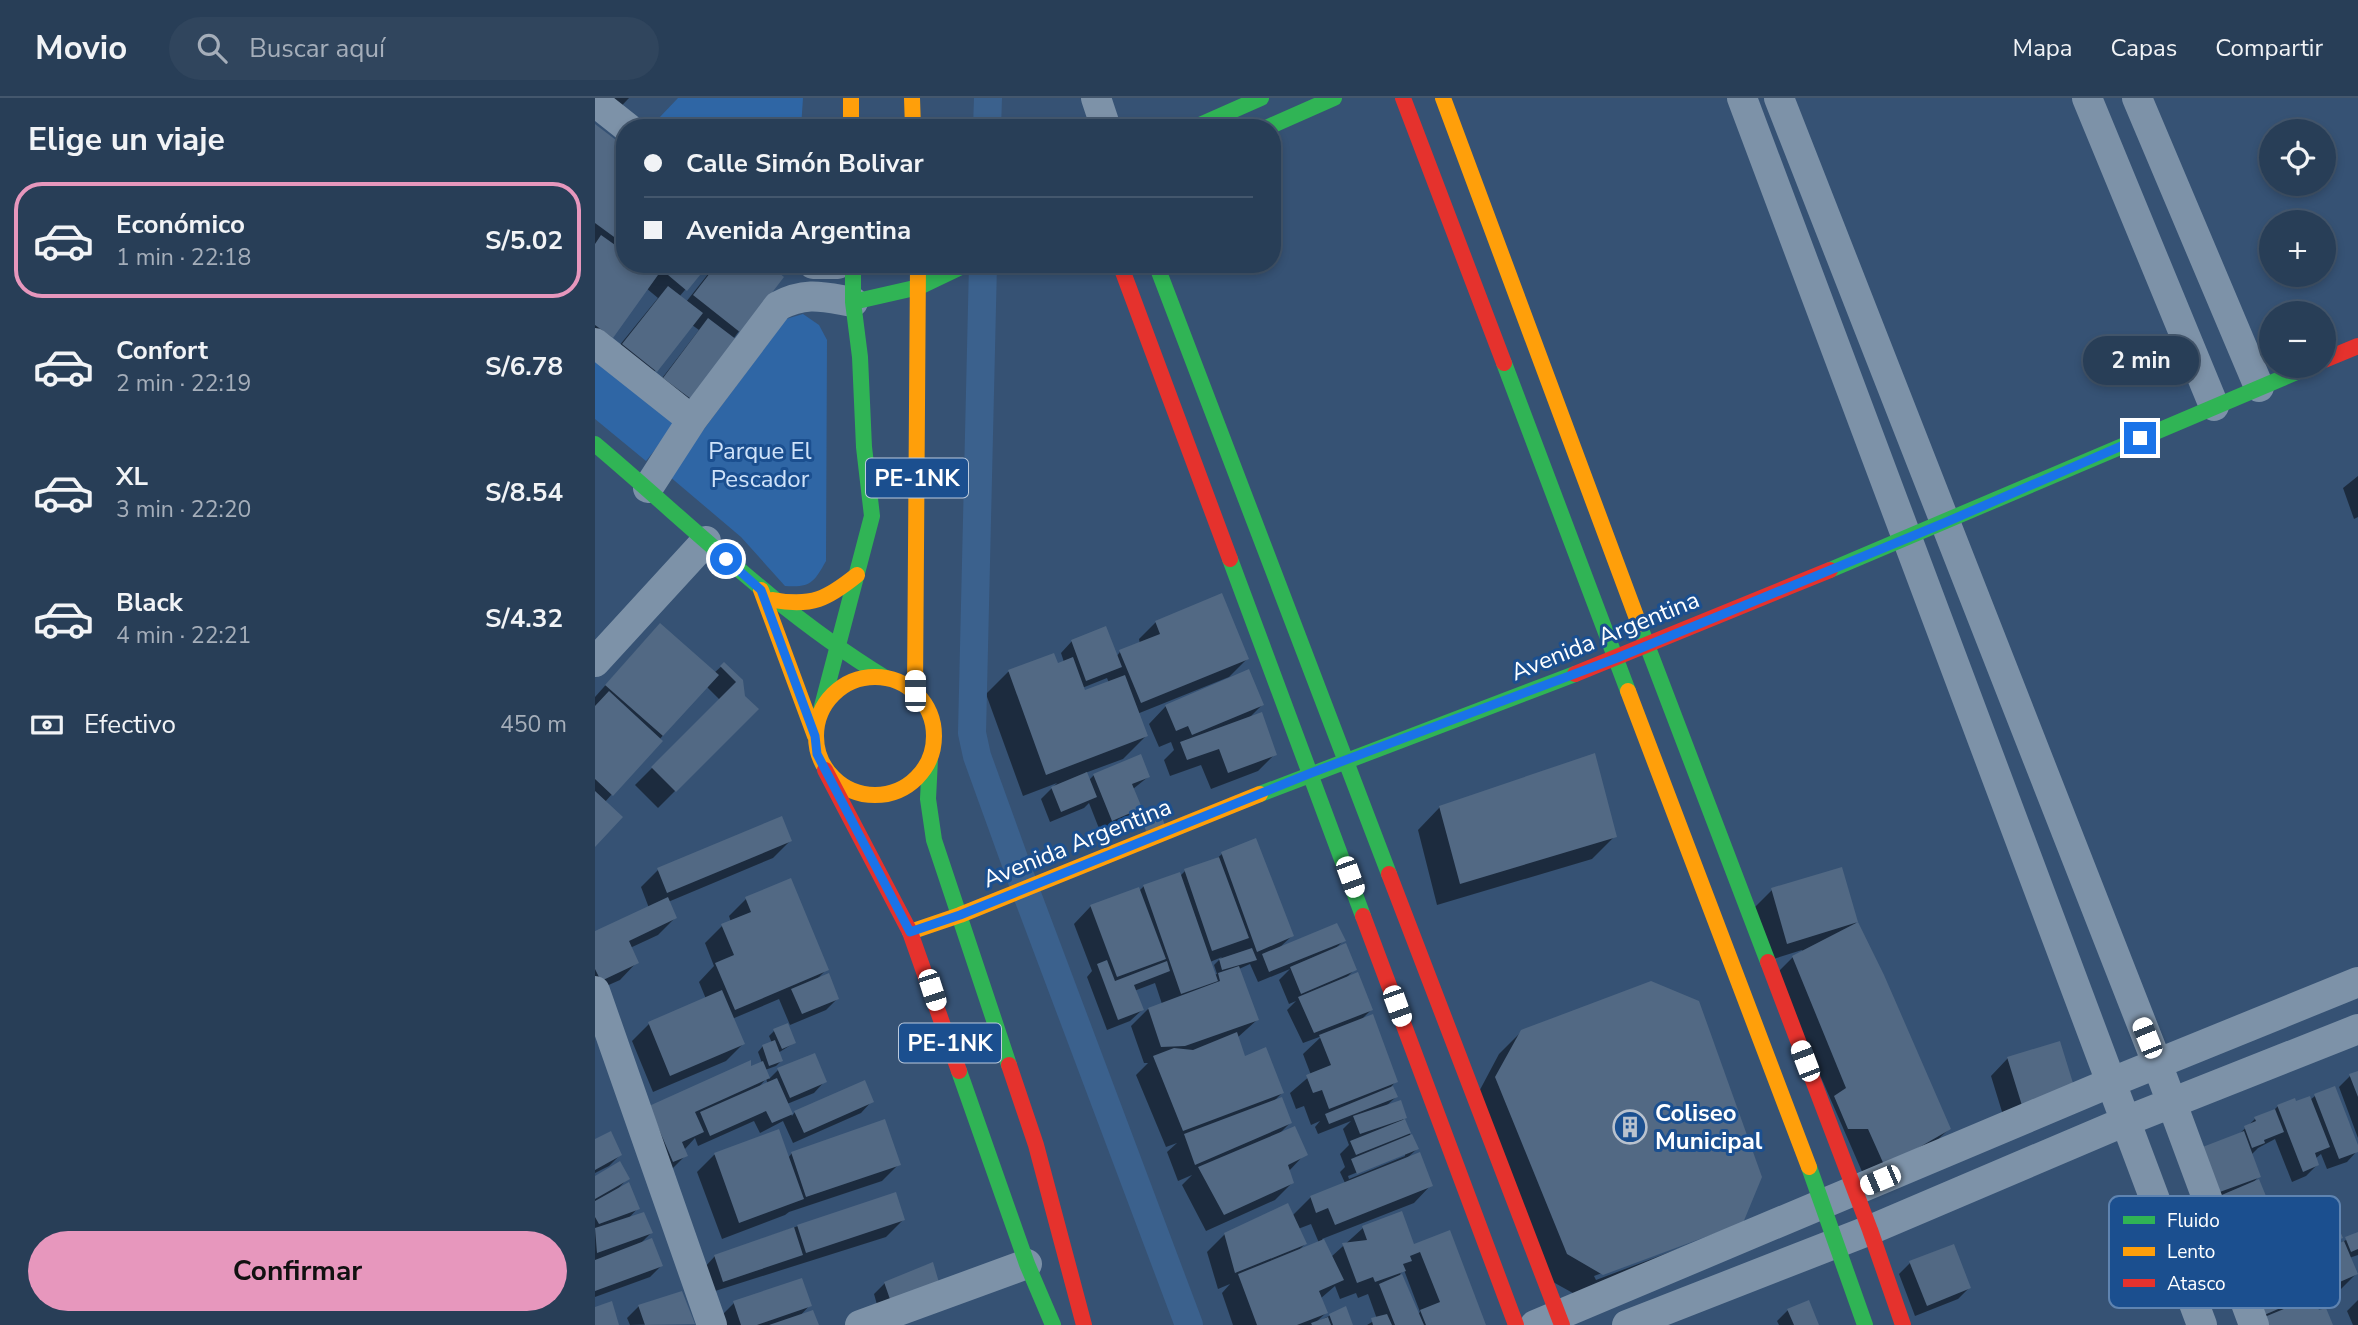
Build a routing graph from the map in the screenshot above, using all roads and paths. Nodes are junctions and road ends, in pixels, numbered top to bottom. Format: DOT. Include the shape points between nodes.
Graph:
graph roads {
  1 [pos="851,98"];
  2 [pos="912,98"];
  3 [pos="1096,98"];
  4 [pos="1261,98"];
  5 [pos="1334,98"];
  6 [pos="1403,98"];
  7 [pos="1443,98"];
  8 [pos="1742,98"];
  9 [pos="1779,98"];
  10 [pos="2087,98"];
  11 [pos="2137,98"];
  12 [pos="595,102"];
  13 [pos="617,119"];
  14 [pos="851,119"];
  15 [pos="913,119"];
  16 [pos="1103,119"];
  17 [pos="1213,119"];
  18 [pos="1281,121"];
  19 [pos="853,273"];
  20 [pos="918,273"];
  21 [pos="948,273"];
  22 [pos="1123,273"];
  23 [pos="1159,273"];
  24 [pos="919,287"];
  25 [pos="853,302"];
  26 [pos="595,343"];
  27 [pos="2358,346"];
  28 [pos="2336,355"];
  29 [pos="2281,378"];
  30 [pos="2259,387"];
  31 [pos="2214,406"];
  32 [pos="692,420"];
  33 [pos="595,444"];
  34 [pos="649,488"];
  35 [pos="1944,523"];
  36 [pos="1906,538"];
  37 [pos="706,541"];
  38 [pos="857,575"];
  39 [pos="767,595"];
  40 [pos="1647,645"];
  41 [pos="837,648"];
  42 [pos="1617,658"];
  43 [pos="595,662"];
  44 [pos="884,677"];
  45 [pos="915,691"];
  46 [pos="821,710"];
  47 [pos="815,736"];
  48 [pos="930,759"];
  49 [pos="1345,761"];
  50 [pos="825,770"];
  51 [pos="1311,773"];
  52 [pos="960,915"];
  53 [pos="910,932"];
  54 [pos="2358,982"];
  55 [pos="595,991"];
  56 [pos="2358,1029"];
  57 [pos="2157,1063"];
  58 [pos="2112,1082"];
  59 [pos="2172,1103"];
  60 [pos="2126,1121"];
  61 [pos="1854,1191"];
  62 [pos="2154,1196"];
  63 [pos="2206,1196"];
  64 [pos="1823,1204"];
  65 [pos="1870,1230"];
  66 [pos="1837,1242"];
  67 [pos="1027,1264"];
  68 [pos="2196,1308"];
  69 [pos="2248,1308"];
  70 [pos="1552,1322"];
  71 [pos="712,1325"];
  72 [pos="860,1325"];
  73 [pos="1053,1325"];
  74 [pos="1084,1325"];
  75 [pos="1515,1325"];
  76 [pos="1627,1325"];
  77 [pos="1865,1325"];
  78 [pos="1903,1325"];
  79 [pos="2202,1325"];
  80 [pos="2254,1325"];
  1 -- 14 [label="street"];
  2 -- 15 [label="street"];
  3 -- 16 [label="street"];
  4 -- 17 [label="street"];
  5 -- 18 [label="street"];
  6 -- 42 [label="street"];
  7 -- 40 [label="street"];
  8 -- 36 [label="street"];
  9 -- 35 [label="street"];
  10 -- 31 [label="street"];
  11 -- 30 [label="street"];
  12 -- 13 [label="street"];
  19 -- 25 [label="street, PE-1NK"];
  20 -- 24 [label="street, PE-1NK"];
  21 -- 24 [label="street"];
  22 -- 51 [label="street"];
  23 -- 49 [label="street"];
  24 -- 25 [label="street"];
  24 -- 45 [label="street, PE-1NK"];
  25 -- 32 [label="street" via="797,296 778,306"];
  25 -- 38 [label="street, PE-1NK" via="872,516"];
  26 -- 32 [label="street"];
  27 -- 28 [label="street"];
  29 -- 30 [label="street, Avenida Argentina"];
  30 -- 31 [label="street, Avenida Argentina"];
  31 -- 35 [label="street, Avenida Argentina"];
  32 -- 34 [label="street"];
  33 -- 34 [label="street"];
  34 -- 37 [label="street"];
  35 -- 36 [label="street, Avenida Argentina"];
  35 -- 57 [label="street"];
  36 -- 40 [label="street, Avenida Argentina"];
  36 -- 58 [label="street"];
  37 -- 39 [label="street"];
  37 -- 43 [label="street"];
  38 -- 39 [label="street" via="841,589 803,605"];
  38 -- 41 [label="street, PE-1NK"];
  39 -- 41 [label="street"];
  39 -- 47 [label="street"];
  40 -- 42 [label="street, Avenida Argentina"];
  40 -- 61 [label="street"];
  41 -- 44 [label="street"];
  41 -- 46 [label="street, PE-1NK"];
  42 -- 49 [label="street, Avenida Argentina"];
  42 -- 64 [label="street"];
  44 -- 45 [label="street"];
  44 -- 46 [label="street" via="847,683"];
  45 -- 48 [label="street, PE-1NK" via="933,722 935,741"];
  46 -- 47 [label="street, PE-1NK"];
  47 -- 50 [label="street, PE-1NK"];
  48 -- 50 [label="street" via="906,787 871,796 845,788"];
  48 -- 52 [label="street, PE-1NK" via="928,799 934,840"];
  49 -- 51 [label="street, Avenida Argentina"];
  49 -- 70 [label="street"];
  50 -- 53 [label="street, PE-1NK"];
  51 -- 52 [label="street, Avenida Argentina"];
  51 -- 75 [label="street"];
  52 -- 53 [label="street, Avenida Argentina"];
  52 -- 74 [label="street, PE-1NK" via="1037,1145"];
  53 -- 67 [label="street, PE-1NK"];
  54 -- 57 [label="street"];
  55 -- 71 [label="street"];
  56 -- 59 [label="street"];
  57 -- 58 [label="street"];
  57 -- 59 [label="street"];
  58 -- 60 [label="street"];
  58 -- 61 [label="street"];
  59 -- 60 [label="street"];
  59 -- 63 [label="street"];
  60 -- 62 [label="street"];
  60 -- 65 [label="street"];
  61 -- 64 [label="street"];
  61 -- 65 [label="street"];
  64 -- 66 [label="street"];
  64 -- 70 [label="street"];
  65 -- 66 [label="street"];
  65 -- 78 [label="street"];
  66 -- 76 [label="street"];
  66 -- 77 [label="street"];
  67 -- 72 [label="street"];
  67 -- 73 [label="street, PE-1NK"];
  68 -- 79 [label="street"];
  69 -- 80 [label="street"];
}
